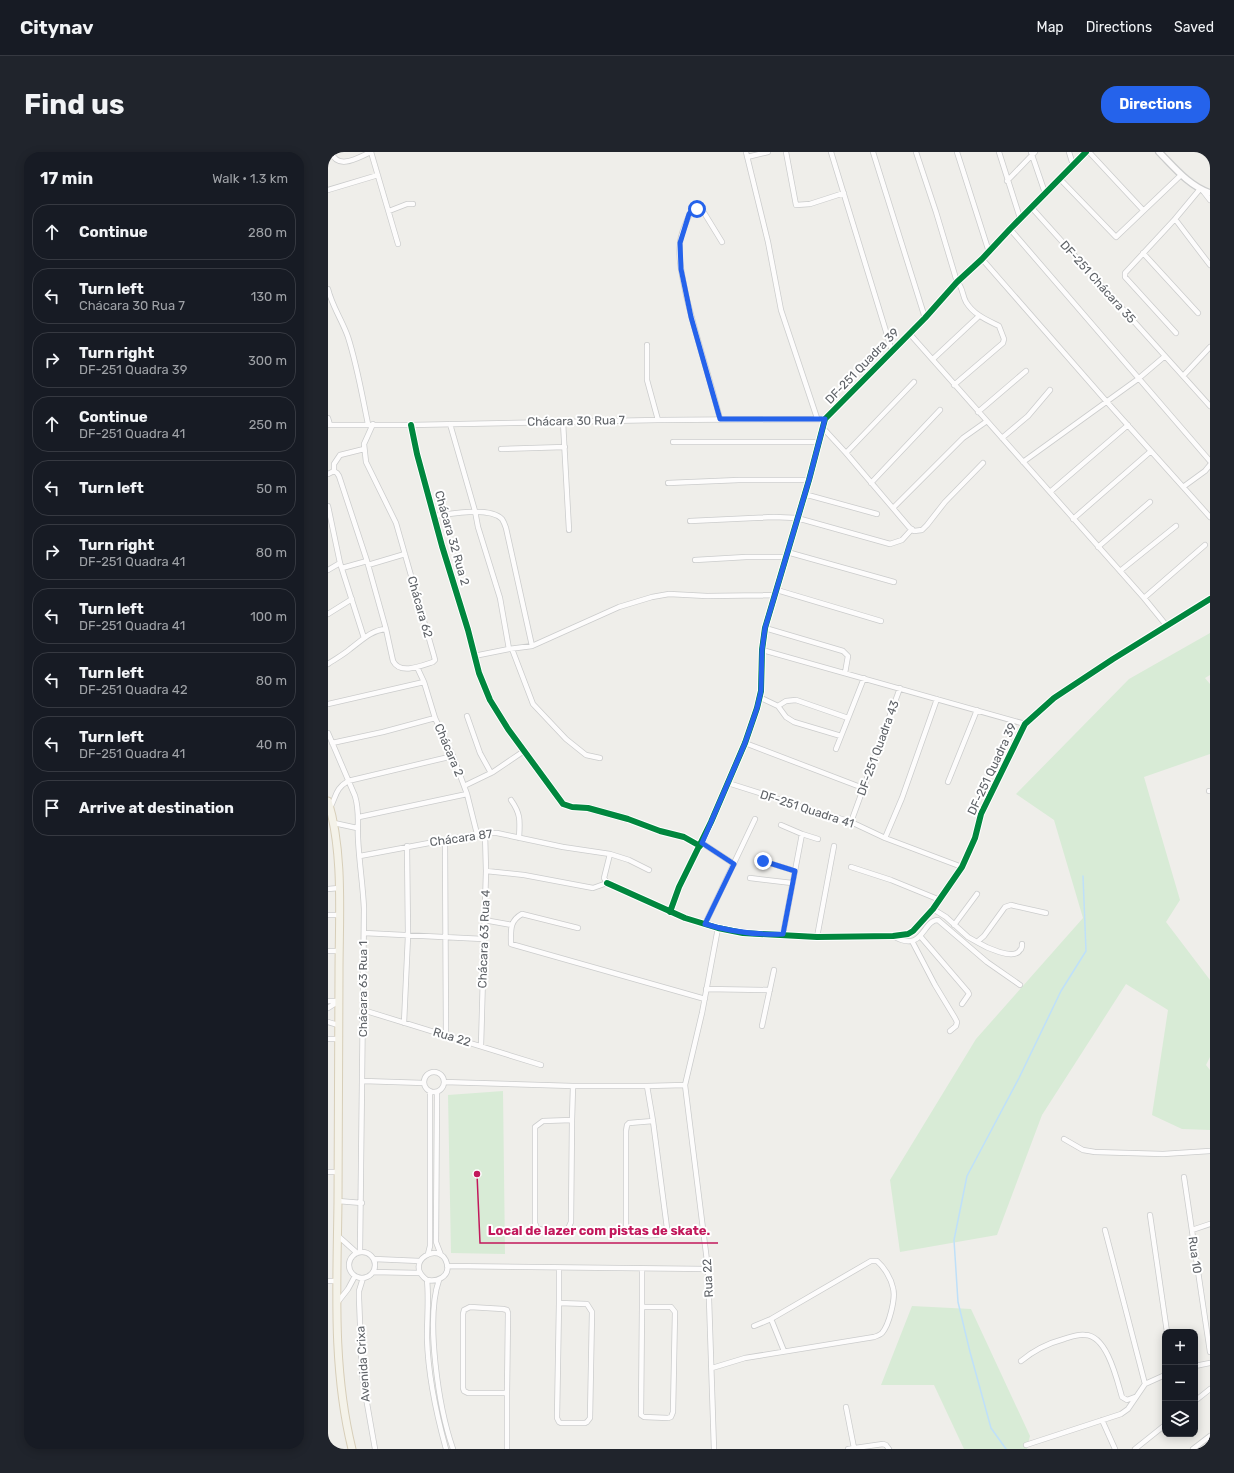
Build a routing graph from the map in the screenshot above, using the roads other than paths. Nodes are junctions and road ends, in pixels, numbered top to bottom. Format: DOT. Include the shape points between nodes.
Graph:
graph roads {
  1 [pos="331,152"];
  2 [pos="371,152"];
  3 [pos="768,152"];
  4 [pos="786,152"];
  5 [pos="831,152"];
  6 [pos="873,152"];
  7 [pos="918,152"];
  8 [pos="957,152"];
  9 [pos="999,152"];
  10 [pos="1069,152"];
  11 [pos="1086,152"];
  12 [pos="1089,152"];
  13 [pos="1159,152"];
  14 [pos="1033,153"];
  15 [pos="746,155"];
  16 [pos="1073,165"];
  17 [pos="378,175"];
  18 [pos="1181,175"];
  19 [pos="1060,179"];
  20 [pos="1008,182"];
  21 [pos="328,190"];
  22 [pos="1202,190"];
  23 [pos="844,193"];
  24 [pos="1045,193"];
  25 [pos="1210,193"];
  26 [pos="1210,200"];
  27 [pos="412,204"];
  28 [pos="1031,207"];
  29 [pos="1144,210"];
  30 [pos="388,211"];
  31 [pos="1020,218"];
  32 [pos="1175,220"];
  33 [pos="1010,229"];
  34 [pos="722,242"];
  35 [pos="398,244"];
  36 [pos="989,252"];
  37 [pos="1143,253"];
  38 [pos="982,259"];
  39 [pos="1210,265"];
  40 [pos="957,282"];
  41 [pos="328,289"];
  42 [pos="1198,313"];
  43 [pos="979,316"];
  44 [pos="925,318"];
  45 [pos="909,333"];
  46 [pos="1176,333"];
  47 [pos="647,344"];
  48 [pos="1210,347"];
  49 [pos="892,351"];
  50 [pos="1165,356"];
  51 [pos="933,359"];
  52 [pos="1026,371"];
  53 [pos="1183,376"];
  54 [pos="1138,379"];
  55 [pos="914,382"];
  56 [pos="954,385"];
  57 [pos="1050,390"];
  58 [pos="1210,396"];
  59 [pos="1204,400"];
  60 [pos="1107,402"];
  61 [pos="1210,406"];
  62 [pos="940,410"];
  63 [pos="978,412"];
  64 [pos="328,418"];
  65 [pos="817,418"];
  66 [pos="720,419"];
  67 [pos="825,419"];
  68 [pos="658,420"];
  69 [pos="987,421"];
  70 [pos="563,422"];
  71 [pos="371,424"];
  72 [pos="450,424"];
  73 [pos="329,425"];
  74 [pos="411,425"];
  75 [pos="1128,425"];
  76 [pos="823,428"];
  77 [pos="1002,438"];
  78 [pos="673,442"];
  79 [pos="819,442"];
  80 [pos="565,447"];
  81 [pos="364,449"];
  82 [pos="501,449"];
  83 [pos="1151,451"];
  84 [pos="846,453"];
  85 [pos="1210,461"];
  86 [pos="1023,462"];
  87 [pos="983,463"];
  88 [pos="1210,465"];
  89 [pos="334,471"];
  90 [pos="328,474"];
  91 [pos="809,480"];
  92 [pos="668,483"];
  93 [pos="871,483"];
  94 [pos="1183,487"];
  95 [pos="1050,492"];
  96 [pos="804,494"];
  97 [pos="1150,502"];
  98 [pos="328,506"];
  99 [pos="893,508"];
  100 [pos="475,511"];
  101 [pos="877,514"];
  102 [pos="434,516"];
  103 [pos="1210,517"];
  104 [pos="797,518"];
  105 [pos="1074,519"];
  106 [pos="329,521"];
  107 [pos="690,521"];
  108 [pos="1176,526"];
  109 [pos="912,529"];
  110 [pos="569,530"];
  111 [pos="1205,545"];
  112 [pos="1098,547"];
  113 [pos="405,554"];
  114 [pos="787,555"];
  115 [pos="695,560"];
  116 [pos="340,563"];
  117 [pos="368,563"];
  118 [pos="342,568"];
  119 [pos="328,570"];
  120 [pos="1120,571"];
  121 [pos="894,582"];
  122 [pos="776,593"];
  123 [pos="1144,598"];
  124 [pos="352,599"];
  125 [pos="1210,599"];
  126 [pos="328,614"];
  127 [pos="881,621"];
  128 [pos="1166,625"];
  129 [pos="765,628"];
  130 [pos="386,629"];
  131 [pos="364,638"];
  132 [pos="532,646"];
  133 [pos="510,649"];
  134 [pos="762,650"];
  135 [pos="474,656"];
  136 [pos="328,664"];
  137 [pos="417,667"];
  138 [pos="845,673"];
  139 [pos="864,678"];
  140 [pos="424,682"];
  141 [pos="900,688"];
  142 [pos="759,697"];
  143 [pos="937,699"];
  144 [pos="328,704"];
  145 [pos="778,706"];
  146 [pos="977,710"];
  147 [pos="467,716"];
  148 [pos="435,718"];
  149 [pos="848,718"];
  150 [pos="1025,724"];
  151 [pos="328,733"];
  152 [pos="841,736"];
  153 [pos="332,743"];
  154 [pos="745,743"];
  155 [pos="836,749"];
  156 [pos="524,751"];
  157 [pos="453,756"];
  158 [pos="600,758"];
  159 [pos="491,773"];
  160 [pos="348,781"];
  161 [pos="948,782"];
  162 [pos="728,783"];
  163 [pos="464,786"];
  164 [pos="863,788"];
  165 [pos="467,794"];
  166 [pos="511,800"];
  167 [pos="328,801"];
  168 [pos="330,808"];
  169 [pos="359,816"];
  170 [pos="755,819"];
  171 [pos="851,822"];
  172 [pos="334,823"];
  173 [pos="781,825"];
  174 [pos="358,828"];
  175 [pos="485,833"];
  176 [pos="477,834"];
  177 [pos="802,834"];
  178 [pos="519,838"];
  179 [pos="885,838"];
  180 [pos="818,839"];
  181 [pos="445,840"];
  182 [pos="701,845"];
  183 [pos="407,846"];
  184 [pos="834,846"];
  185 [pos="610,854"];
  186 [pos="360,856"];
  187 [pos="763,861"];
  188 [pos="734,864"];
  189 [pos="851,867"];
  190 [pos="962,867"];
  191 [pos="649,870"];
  192 [pos="486,871"];
  193 [pos="795,871"];
  194 [pos="750,878"];
  195 [pos="607,882"];
  196 [pos="792,883"];
  197 [pos="339,888"];
  198 [pos="328,889"];
  199 [pos="977,894"];
  200 [pos="940,900"];
  201 [pos="933,909"];
  202 [pos="670,912"];
  203 [pos="1046,913"];
  204 [pos="328,915"];
  205 [pos="339,915"];
  206 [pos="484,920"];
  207 [pos="705,924"];
  208 [pos="512,925"];
  209 [pos="954,925"];
  210 [pos="578,928"];
  211 [pos="718,928"];
  212 [pos="364,932"];
  213 [pos="783,934"];
  214 [pos="408,936"];
  215 [pos="893,936"];
  216 [pos="920,936"];
  217 [pos="817,937"];
  218 [pos="446,938"];
  219 [pos="483,939"];
  220 [pos="912,941"];
  221 [pos="977,942"];
  222 [pos="1022,944"];
  223 [pos="328,951"];
  224 [pos="339,951"];
  225 [pos="774,970"];
  226 [pos="1020,985"];
  227 [pos="706,989"];
  228 [pos="770,990"];
  229 [pos="705,999"];
  230 [pos="328,1001"];
  231 [pos="338,1001"];
  232 [pos="962,1004"];
  233 [pos="328,1008"];
  234 [pos="363,1010"];
  235 [pos="328,1022"];
  236 [pos="404,1023"];
  237 [pos="338,1026"];
  238 [pos="762,1026"];
  239 [pos="950,1031"];
  240 [pos="446,1035"];
  241 [pos="328,1039"];
  242 [pos="338,1039"];
  243 [pos="481,1046"];
  244 [pos="541,1065"];
  245 [pos="363,1081"];
  246 [pos="444,1082"];
  247 [pos="424,1083"];
  248 [pos="685,1085"];
  249 [pos="574,1086"];
  250 [pos="647,1086"];
  251 [pos="430,1091"];
  252 [pos="437,1092"];
  253 [pos="572,1120"];
  254 [pos="653,1121"];
  255 [pos="1064,1139"];
  256 [pos="1210,1151"];
  257 [pos="328,1172"];
  258 [pos="338,1172"];
  259 [pos="1184,1177"];
  260 [pos="338,1201"];
  261 [pos="362,1203"];
  262 [pos="1150,1215"];
  263 [pos="1210,1224"];
  264 [pos="1105,1230"];
  265 [pos="1192,1230"];
  266 [pos="337,1235"];
  267 [pos="359,1253"];
  268 [pos="428,1254"];
  269 [pos="441,1255"];
  270 [pos="374,1259"];
  271 [pos="420,1260"];
  272 [pos="447,1266"];
  273 [pos="559,1268"];
  274 [pos="642,1269"];
  275 [pos="708,1269"];
  276 [pos="373,1272"];
  277 [pos="420,1273"];
  278 [pos="355,1276"];
  279 [pos="363,1278"];
  280 [pos="427,1280"];
  281 [pos="439,1280"];
  282 [pos="328,1281"];
  283 [pos="336,1281"];
  284 [pos="337,1303"];
  285 [pos="559,1303"];
  286 [pos="642,1307"];
  287 [pos="771,1319"];
  288 [pos="754,1326"];
  289 [pos="1167,1329"];
  290 [pos="784,1351"];
  291 [pos="1210,1352"];
  292 [pos="1021,1361"];
  293 [pos="1210,1362"];
  294 [pos="1198,1365"];
  295 [pos="712,1368"];
  296 [pos="1162,1377"];
  297 [pos="1145,1384"];
  298 [pos="1210,1388"];
  299 [pos="507,1393"];
  300 [pos="1135,1397"];
  301 [pos="1198,1398"];
  302 [pos="846,1408"];
  303 [pos="1102,1420"];
  304 [pos="1162,1427"];
  305 [pos="1210,1436"];
  306 [pos="1026,1445"];
  307 [pos="854,1448"];
  308 [pos="352,1449"];
  309 [pos="375,1449"];
  310 [pos="446,1449"];
  311 [pos="453,1449"];
  312 [pos="507,1449"];
  313 [pos="714,1449"];
  314 [pos="848,1449"];
  315 [pos="890,1449"];
  316 [pos="1115,1449"];
  317 [pos="1136,1449"];
  318 [pos="1193,1449"];
  1 -- 2 [label="street" via="337,161 348,162"];
  2 -- 17 [label="street"];
  3 -- 15 [label="street"];
  4 -- 23 [label="street" via="796,205 810,204"];
  5 -- 23 [label="street"];
  6 -- 44 [label="street"];
  7 -- 40 [label="street"];
  8 -- 36 [label="street"];
  9 -- 20 [label="street"];
  10 -- 16 [label="street"];
  11 -- 16 [label="street, DF-251 Quadra 39"];
  12 -- 29 [label="street"];
  13 -- 18 [label="street"];
  14 -- 20 [label="street"];
  14 -- 24 [label="street"];
  15 -- 65 [label="street" via="768,242 781,310"];
  16 -- 19 [label="street, DF-251 Quadra 39"];
  17 -- 21 [label="street"];
  17 -- 30 [label="street"];
  18 -- 22 [label="street"];
  18 -- 29 [label="street"];
  19 -- 24 [label="street, DF-251 Quadra 39"];
  19 -- 29 [label="street" via="1116,237"];
  20 -- 31 [label="street"];
  22 -- 25 [label="street"];
  22 -- 26 [label="street"];
  22 -- 32 [label="street"];
  23 -- 49 [label="street"];
  24 -- 28 [label="street, DF-251 Quadra 39"];
  27 -- 30 [label="street"];
  28 -- 31 [label="street, DF-251 Quadra 39"];
  28 -- 50 [label="street, DF-251 Chácara 35"];
  30 -- 35 [label="street"];
  31 -- 33 [label="street, DF-251 Quadra 39"];
  32 -- 37 [label="street"];
  32 -- 39 [label="street"];
  33 -- 36 [label="street, DF-251 Quadra 39"];
  33 -- 54 [label="street"];
  34 -- 66 [label="street" via="703,211 692,210 680,243 681,269 691,317"];
  36 -- 38 [label="street, DF-251 Quadra 39"];
  37 -- 42 [label="street"];
  37 -- 46 [label="street" via="1126,271 1125,277"];
  38 -- 40 [label="street, DF-251 Quadra 39"];
  38 -- 60 [label="street"];
  40 -- 43 [label="street" via="966,303"];
  40 -- 44 [label="street, DF-251 Quadra 39"];
  41 -- 71 [label="street" via="356,364"];
  43 -- 51 [label="street"];
  43 -- 56 [label="street" via="1000,326 1004,341"];
  44 -- 45 [label="street, DF-251 Quadra 39"];
  45 -- 49 [label="street, DF-251 Quadra 39"];
  45 -- 51 [label="street"];
  47 -- 68 [label="street" via="647,380"];
  48 -- 53 [label="street"];
  49 -- 67 [label="street, DF-251 Quadra 39"];
  50 -- 53 [label="street, DF-251 Chácara 35"];
  50 -- 54 [label="street"];
  51 -- 56 [label="street"];
  52 -- 63 [label="street"];
  53 -- 59 [label="street, DF-251 Chácara 35"];
  54 -- 60 [label="street"];
  54 -- 85 [label="street"];
  55 -- 84 [label="street"];
  56 -- 63 [label="street"];
  57 -- 77 [label="street" via="1028,416"];
  58 -- 59 [label="street"];
  59 -- 61 [label="street, DF-251 Chácara 35"];
  60 -- 75 [label="street"];
  60 -- 86 [label="street"];
  62 -- 93 [label="street"];
  63 -- 69 [label="street"];
  64 -- 73 [label="street"];
  65 -- 66 [label="street, Chácara 30 Rua 7"];
  65 -- 67 [label="street, Chácara 30 Rua 7"];
  66 -- 68 [label="street, Chácara 30 Rua 7"];
  67 -- 76 [label="street, DF-251 Quadra 39"];
  68 -- 70 [label="street, Chácara 30 Rua 7"];
  69 -- 77 [label="street"];
  69 -- 99 [label="street" via="963,438"];
  70 -- 72 [label="street, Chácara 30 Rua 7"];
  70 -- 80 [label="street"];
  71 -- 73 [label="street, Chácara 30 Rua 7"];
  71 -- 74 [label="street, Chácara 30 Rua 7"];
  71 -- 81 [label="street"];
  72 -- 74 [label="street, Chácara 30 Rua 7"];
  72 -- 100 [label="street"];
  74 -- 102 [label="street, Chácara 32 Rua 2"];
  75 -- 83 [label="street"];
  75 -- 95 [label="street"];
  76 -- 79 [label="street, DF-251 Quadra 39"];
  76 -- 84 [label="street"];
  77 -- 86 [label="street"];
  78 -- 79 [label="street"];
  79 -- 91 [label="street, DF-251 Quadra 39"];
  80 -- 82 [label="street"];
  80 -- 110 [label="street"];
  81 -- 89 [label="street" via="340,455 334,464"];
  81 -- 113 [label="street, Chácara 62" via="366,462 391,509"];
  83 -- 94 [label="street"];
  83 -- 105 [label="street"];
  84 -- 93 [label="street"];
  86 -- 95 [label="street"];
  87 -- 109 [label="street" via="949,498 927,526 918,531"];
  88 -- 94 [label="street"];
  89 -- 90 [label="street"];
  89 -- 117 [label="street" via="337,473"];
  91 -- 92 [label="street"];
  91 -- 96 [label="street, DF-251 Quadra 39"];
  93 -- 99 [label="street"];
  94 -- 103 [label="street"];
  95 -- 105 [label="street"];
  96 -- 101 [label="street"];
  96 -- 104 [label="street, DF-251 Quadra 39"];
  97 -- 112 [label="street"];
  98 -- 106 [label="street"];
  99 -- 109 [label="street"];
  100 -- 102 [label="street"];
  100 -- 132 [label="street" via="494,514 504,522"];
  100 -- 133 [label="street" via="500,598"];
  102 -- 135 [label="street, Chácara 32 Rua 2"];
  104 -- 107 [label="street"];
  104 -- 109 [label="street" via="890,544 902,540"];
  104 -- 114 [label="street, DF-251 Quadra 39"];
  105 -- 112 [label="street"];
  106 -- 116 [label="street" via="335,534"];
  108 -- 120 [label="street"];
  111 -- 123 [label="street"];
  112 -- 120 [label="street"];
  113 -- 117 [label="street"];
  113 -- 137 [label="street, Chácara 62" via="435,660"];
  114 -- 115 [label="street"];
  114 -- 121 [label="street"];
  114 -- 122 [label="street, DF-251 Quadra 39"];
  116 -- 118 [label="street"];
  116 -- 119 [label="street"];
  117 -- 118 [label="street"];
  117 -- 130 [label="street"];
  118 -- 124 [label="street"];
  120 -- 123 [label="street"];
  122 -- 127 [label="street"];
  122 -- 129 [label="street, DF-251 Quadra 39"];
  122 -- 132 [label="street" via="707,596 669,594 652,597 619,607"];
  123 -- 128 [label="street"];
  124 -- 126 [label="street"];
  124 -- 131 [label="street"];
  125 -- 128 [label="street, DF-251 Quadra 39"];
  128 -- 150 [label="street, DF-251 Quadra 39" via="1054,698"];
  129 -- 134 [label="street, DF-251 Quadra 39"];
  129 -- 138 [label="street" via="843,651 848,656"];
  130 -- 131 [label="street"];
  130 -- 137 [label="street" via="395,665 400,669"];
  131 -- 136 [label="street"];
  132 -- 133 [label="street"];
  133 -- 135 [label="street"];
  133 -- 158 [label="street" via="533,704 566,739 586,755"];
  134 -- 138 [label="street"];
  134 -- 142 [label="street"];
  135 -- 156 [label="street, Chácara 32 Rua 2" via="490,700"];
  137 -- 140 [label="street, Chácara 2"];
  138 -- 139 [label="street"];
  139 -- 141 [label="street"];
  139 -- 149 [label="street"];
  140 -- 144 [label="street"];
  140 -- 148 [label="street, Chácara 2"];
  141 -- 143 [label="street, DF-251 Quadra 43"];
  141 -- 164 [label="street, DF-251 Quadra 43"];
  142 -- 145 [label="street"];
  142 -- 154 [label="street"];
  143 -- 146 [label="street, DF-251 Quadra 43"];
  143 -- 179 [label="street"];
  145 -- 149 [label="street" via="786,701 796,700"];
  145 -- 152 [label="street" via="786,717 794,722"];
  146 -- 150 [label="street, DF-251 Quadra 43"];
  146 -- 161 [label="street"];
  147 -- 159 [label="street"];
  148 -- 153 [label="street"];
  148 -- 157 [label="street, Chácara 2"];
  149 -- 152 [label="street"];
  150 -- 190 [label="street, DF-251 Quadra 39" via="981,814 975,838"];
  151 -- 153 [label="street"];
  152 -- 155 [label="street"];
  153 -- 160 [label="street"];
  154 -- 162 [label="street"];
  154 -- 164 [label="street"];
  156 -- 159 [label="street"];
  156 -- 182 [label="street, Chácara 32 Rua 2" via="563,804 628,819"];
  157 -- 160 [label="street"];
  157 -- 163 [label="street, Chácara 2"];
  159 -- 163 [label="street"];
  160 -- 168 [label="street" via="340,785"];
  160 -- 169 [label="street" via="358,805"];
  162 -- 171 [label="street, DF-251 Quadra 41"];
  162 -- 182 [label="street"];
  163 -- 165 [label="street, Chácara 2"];
  164 -- 171 [label="street, DF-251 Quadra 43"];
  165 -- 169 [label="street"];
  165 -- 176 [label="street, Chácara 2"];
  166 -- 178 [label="street" via="518,809 521,820"];
  167 -- 168 [label="main road"];
  168 -- 172 [label="main road"];
  169 -- 174 [label="street"];
  170 -- 188 [label="street"];
  171 -- 179 [label="street, DF-251 Quadra 41"];
  172 -- 174 [label="street"];
  172 -- 197 [label="main road"];
  173 -- 177 [label="street, DF-251 Quadra 41"];
  174 -- 186 [label="street"];
  175 -- 176 [label="street, Chácara 87"];
  175 -- 178 [label="street, Chácara 87"];
  175 -- 192 [label="street, Chácara 63 Rua 4"];
  176 -- 181 [label="street, Chácara 87"];
  177 -- 180 [label="street, DF-251 Quadra 41"];
  177 -- 193 [label="street"];
  178 -- 185 [label="street, Chácara 87" via="563,848"];
  179 -- 190 [label="street, DF-251 Quadra 41"];
  181 -- 183 [label="street, Chácara 87"];
  181 -- 218 [label="street"];
  182 -- 188 [label="street, Chácara 32 Rua 2"];
  182 -- 202 [label="street" via="679,887"];
  183 -- 186 [label="street, Chácara 87"];
  183 -- 214 [label="street"];
  184 -- 217 [label="street"];
  185 -- 191 [label="street, Chácara 87"];
  185 -- 195 [label="street" via="604,878"];
  186 -- 212 [label="street"];
  187 -- 193 [label="street"];
  188 -- 207 [label="street"];
  189 -- 200 [label="street"];
  190 -- 200 [label="street, DF-251 Quadra 39"];
  192 -- 195 [label="street" via="524,875 593,888"];
  192 -- 206 [label="street, Chácara 63 Rua 4"];
  193 -- 196 [label="street"];
  194 -- 196 [label="street"];
  195 -- 202 [label="street"];
  196 -- 213 [label="street"];
  197 -- 198 [label="street"];
  197 -- 205 [label="main road"];
  199 -- 209 [label="street"];
  200 -- 201 [label="street, DF-251 Quadra 39"];
  201 -- 209 [label="street"];
  201 -- 215 [label="street, DF-251 Quadra 39" via="913,931"];
  202 -- 207 [label="street"];
  203 -- 221 [label="street" via="1015,906 1005,907"];
  204 -- 205 [label="street"];
  205 -- 224 [label="main road"];
  206 -- 208 [label="street"];
  206 -- 219 [label="street, Chácara 63 Rua 4"];
  207 -- 211 [label="street"];
  208 -- 210 [label="street" via="516,917 522,914"];
  208 -- 229 [label="street" via="511,944"];
  209 -- 221 [label="street"];
  211 -- 213 [label="street" via="759,935"];
  211 -- 227 [label="street"];
  212 -- 214 [label="street, Chácara 63 Rua 1"];
  212 -- 234 [label="street, Chácara 63 Rua 1"];
  213 -- 217 [label="street, DF-251 Quadra 39"];
  214 -- 218 [label="street, Chácara 63 Rua 1"];
  214 -- 236 [label="street"];
  215 -- 217 [label="street, DF-251 Quadra 39"];
  215 -- 220 [label="street" via="904,941"];
  216 -- 220 [label="street"];
  216 -- 226 [label="street" via="933,921 938,920 987,962"];
  216 -- 232 [label="street" via="968,992 968,997"];
  218 -- 219 [label="street, Chácara 63 Rua 1"];
  218 -- 240 [label="street"];
  219 -- 243 [label="street, Chácara 63 Rua 4"];
  220 -- 239 [label="street" via="957,1022"];
  221 -- 222 [label="street" via="1011,955 1020,951"];
  223 -- 224 [label="street"];
  224 -- 231 [label="main road"];
  225 -- 228 [label="street"];
  227 -- 228 [label="street"];
  227 -- 229 [label="street"];
  228 -- 238 [label="street"];
  229 -- 248 [label="street"];
  230 -- 231 [label="street"];
  231 -- 233 [label="street"];
  231 -- 237 [label="main road"];
  234 -- 236 [label="street, Rua 22"];
  234 -- 245 [label="street, Chácara 63 Rua 1"];
  235 -- 237 [label="street"];
  236 -- 240 [label="street, Rua 22"];
  237 -- 242 [label="main road"];
  240 -- 243 [label="street, Rua 22"];
  241 -- 242 [label="street"];
  242 -- 258 [label="main road"];
  243 -- 244 [label="street, Rua 22"];
  245 -- 247 [label="street"];
  245 -- 261 [label="street, Chácara 63 Rua 1"];
  246 -- 247 [label="street" via="443,1077 434,1072 425,1078"];
  246 -- 249 [label="street"];
  246 -- 252 [label="street" via="441,1090"];
  247 -- 251 [label="street"];
  248 -- 250 [label="street"];
  248 -- 275 [label="street, Rua 22"];
  249 -- 250 [label="street"];
  249 -- 253 [label="street"];
  250 -- 254 [label="street"];
  251 -- 252 [label="street"];
  251 -- 268 [label="street"];
  252 -- 269 [label="street" via="436,1242"];
  253 -- 253 [label="street" via="571,1222 568,1229 542,1230 537,1228 535,1223 535,1126 543,1121"];
  254 -- 254 [label="street" via="667,1228 660,1235 629,1233 626,1226 627,1125"];
  255 -- 256 [label="street" via="1083,1150 1094,1152 1163,1154"];
  257 -- 258 [label="street"];
  258 -- 260 [label="main road"];
  259 -- 265 [label="street, Rua 10"];
  260 -- 261 [label="street"];
  260 -- 266 [label="main road"];
  261 -- 267 [label="street, Chácara 63 Rua 1"];
  262 -- 289 [label="street"];
  263 -- 265 [label="street"];
  264 -- 297 [label="street"];
  265 -- 291 [label="street, Rua 10"];
  266 -- 267 [label="street"];
  266 -- 283 [label="main road"];
  267 -- 270 [label="street" via="366,1252"];
  267 -- 278 [label="street" via="353,1255 349,1262 350,1270"];
  268 -- 269 [label="street"];
  268 -- 271 [label="street"];
  269 -- 272 [label="street"];
  270 -- 271 [label="street"];
  270 -- 276 [label="street"];
  271 -- 277 [label="street"];
  272 -- 273 [label="street"];
  272 -- 281 [label="street" via="447,1272"];
  273 -- 274 [label="street"];
  273 -- 285 [label="street"];
  274 -- 275 [label="street"];
  274 -- 286 [label="street"];
  275 -- 295 [label="street, Rua 22"];
  276 -- 277 [label="street"];
  276 -- 279 [label="street"];
  277 -- 280 [label="street"];
  278 -- 279 [label="street"];
  278 -- 284 [label="street"];
  279 -- 309 [label="street, Avenida Crixa" via="359,1291 362,1375"];
  280 -- 281 [label="street"];
  280 -- 310 [label="street" via="430,1370 435,1406"];
  281 -- 311 [label="street" via="435,1291 435,1354 443,1411"];
  282 -- 283 [label="street"];
  283 -- 284 [label="main road"];
  284 -- 308 [label="main road" via="339,1377 345,1423"];
  285 -- 285 [label="street" via="588,1304 592,1312 590,1418 585,1423 561,1423 557,1418"];
  286 -- 286 [label="street" via="641,1414 644,1417 668,1418 673,1412 675,1312 672,1307"];
  287 -- 288 [label="street"];
  287 -- 290 [label="street"];
  287 -- 290 [label="street" via="871,1262 880,1263 890,1278 894,1295 890,1317 881,1334"];
  290 -- 295 [label="street" via="745,1358"];
  292 -- 300 [label="street" via="1056,1341 1086,1334 1093,1336 1109,1356 1122,1397 1127,1400"];
  293 -- 294 [label="street"];
  295 -- 313 [label="street, Rua 22"];
  296 -- 297 [label="street"];
  297 -- 300 [label="street"];
  298 -- 301 [label="street"];
  299 -- 299 [label="street" via="507,1310 466,1308 462,1314 464,1391"];
  299 -- 312 [label="street"];
  300 -- 303 [label="street" via="1125,1412"];
  302 -- 307 [label="street"];
  303 -- 306 [label="street"];
  303 -- 316 [label="street"];
  304 -- 317 [label="street"];
  305 -- 318 [label="street"];
  307 -- 314 [label="street"];
  307 -- 315 [label="street" via="883,1444"];
}
